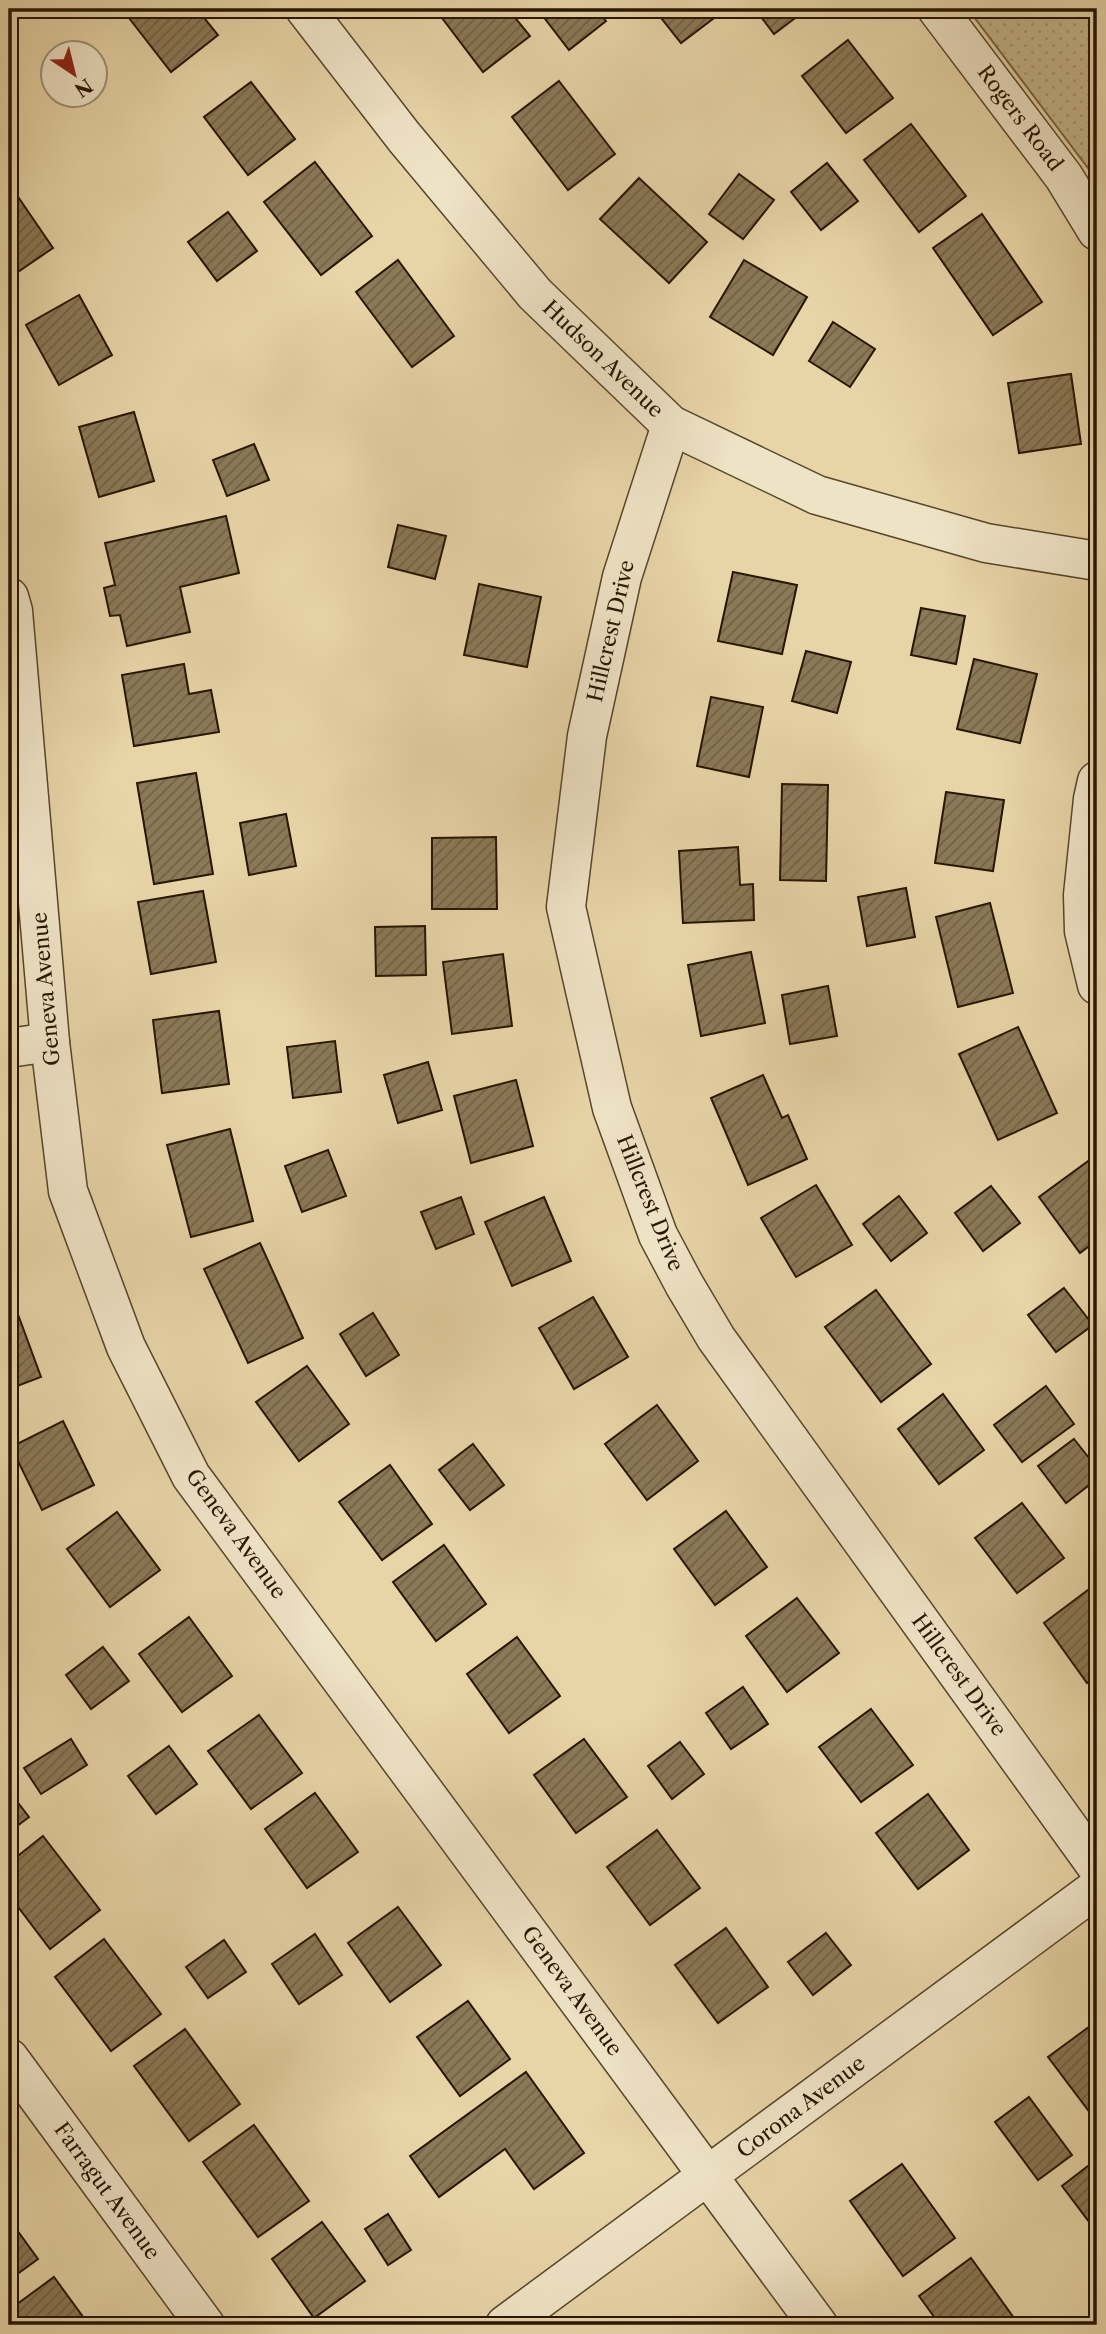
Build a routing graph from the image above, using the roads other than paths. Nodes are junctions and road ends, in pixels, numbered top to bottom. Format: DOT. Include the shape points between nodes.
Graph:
graph roads {
  1 [pos="305,9"];
  2 [pos="937,9"];
  3 [pos="1097,231"];
  4 [pos="671,425"];
  5 [pos="1097,561"];
  6 [pos="9,597"];
  7 [pos="1097,781"];
  8 [pos="1097,985"];
  9 [pos="50,1042"];
  10 [pos="9,1048"];
  11 [pos="1097,1867"];
  12 [pos="1097,1888"];
  13 [pos="9,2057"];
  14 [pos="708,2175"];
  15 [pos="205,2325"];
  16 [pos="505,2325"];
  17 [pos="818,2325"];
  1 -- 4 [label="street, Hudson Avenue" via="535,294"];
  2 -- 3 [label="street, Rogers Road" via="1064,177"];
  4 -- 5 [label="street, Hudson Avenue" via="817,495 986,543"];
  4 -- 11 [label="street, Hillcrest Drive" via="622,577 590,723 566,907 611,1108 658,1235 716,1338"];
  6 -- 9 [label="street, Geneva Avenue"];
  7 -- 8 [label="street" via="1083,895 1084,931"];
  9 -- 10 [label="street"];
  9 -- 14 [label="street, Geneva Avenue" via="68,1191 126,1347 191,1476"];
  12 -- 14 [label="street, Corona Avenue"];
  13 -- 15 [label="street, Farragut Avenue"];
  14 -- 16 [label="street, Corona Avenue"];
  14 -- 17 [label="street, Geneva Avenue"];
}
